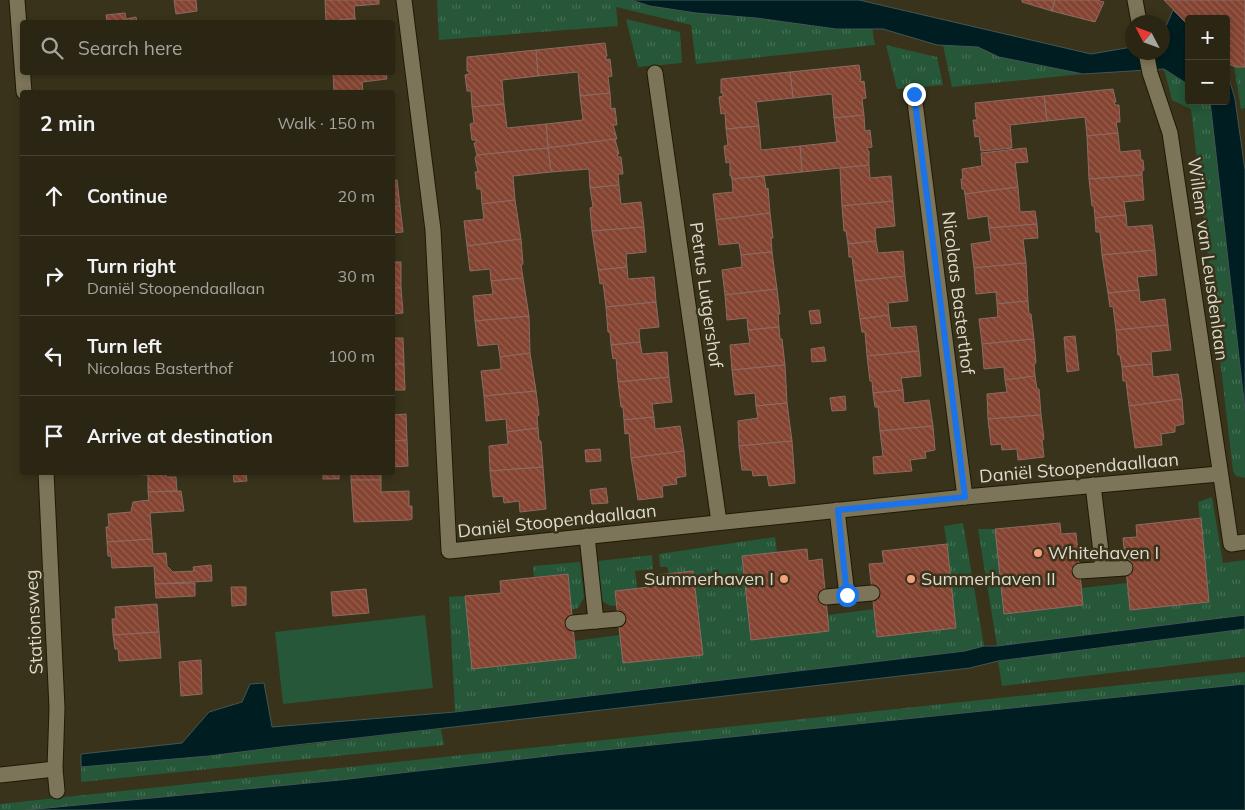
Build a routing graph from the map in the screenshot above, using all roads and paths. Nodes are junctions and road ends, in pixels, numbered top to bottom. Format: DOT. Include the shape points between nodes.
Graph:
graph roads {
  1 [pos="17,0"];
  2 [pos="404,0"];
  3 [pos="1135,0"];
  4 [pos="1138,15"];
  5 [pos="20,39"];
  6 [pos="1148,60"];
  7 [pos="655,74"];
  8 [pos="23,75"];
  9 [pos="24,90"];
  10 [pos="914,94"];
  11 [pos="1219,474"];
  12 [pos="46,475"];
  13 [pos="1093,485"];
  14 [pos="965,497"];
  15 [pos="838,510"];
  16 [pos="719,522"];
  17 [pos="587,536"];
  18 [pos="1245,542"];
  19 [pos="1125,568"];
  20 [pos="1103,569"];
  21 [pos="1080,571"];
  22 [pos="872,593"];
  23 [pos="847,595"];
  24 [pos="826,597"];
  25 [pos="618,619"];
  26 [pos="596,621"];
  27 [pos="572,623"];
  28 [pos="55,769"];
  29 [pos="0,775"];
  30 [pos="57,790"];
  1 -- 5 [label="street"];
  2 -- 17 [label="street, Daniël Stoopendaallaan" via="433,230 449,551"];
  3 -- 4 [label="street"];
  6 -- 11 [label="street, Willem van Leusdenlaan" via="1170,133"];
  7 -- 16 [label="street, Petrus Lutgershof"];
  8 -- 9 [label="street"];
  10 -- 14 [label="street, Nicolaas Basterthof"];
  11 -- 13 [label="street, Daniël Stoopendaallaan"];
  11 -- 18 [label="street, Willem van Leusdenlaan" via="1231,544"];
  12 -- 28 [label="street, Stationsweg" via="57,708"];
  13 -- 14 [label="street, Daniël Stoopendaallaan"];
  13 -- 20 [label="street"];
  14 -- 15 [label="street, Daniël Stoopendaallaan"];
  15 -- 16 [label="street, Daniël Stoopendaallaan"];
  15 -- 23 [label="street"];
  16 -- 17 [label="street, Daniël Stoopendaallaan"];
  17 -- 26 [label="street"];
  19 -- 20 [label="street"];
  20 -- 21 [label="street"];
  22 -- 23 [label="street"];
  23 -- 24 [label="street"];
  25 -- 26 [label="street"];
  26 -- 27 [label="street"];
  28 -- 29 [label="street"];
  28 -- 30 [label="street, Stationsweg"];
}
